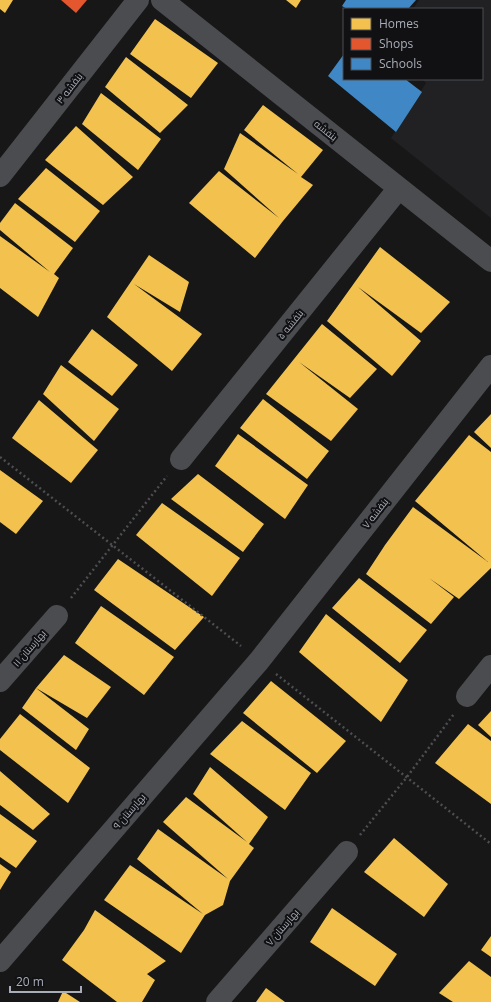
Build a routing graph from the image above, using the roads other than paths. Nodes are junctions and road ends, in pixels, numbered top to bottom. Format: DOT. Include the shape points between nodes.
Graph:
graph roads {
  1 [pos="138,0"];
  2 [pos="162,0"];
  3 [pos="0,176"];
  4 [pos="399,188"];
  5 [pos="491,261"];
  6 [pos="491,366"];
  7 [pos="181,459"];
  8 [pos="57,616"];
  9 [pos="259,661"];
  10 [pos="491,666"];
  11 [pos="0,681"];
  12 [pos="467,696"];
  13 [pos="347,852"];
  14 [pos="0,961"];
  15 [pos="217,1002"];
  1 -- 3 [label="street, بنفشه ۳"];
  2 -- 4 [label="street, بنفشه"];
  4 -- 5 [label="street, بنفشه"];
  4 -- 7 [label="street, بنفشه ۵"];
  6 -- 9 [label="street, بنفشه ۷"];
  8 -- 11 [label="street, بهارستان ۱۱"];
  9 -- 14 [label="street, بهارستان ۹"];
  10 -- 12 [label="street"];
  13 -- 15 [label="street, بهارستان ۷"];
}
